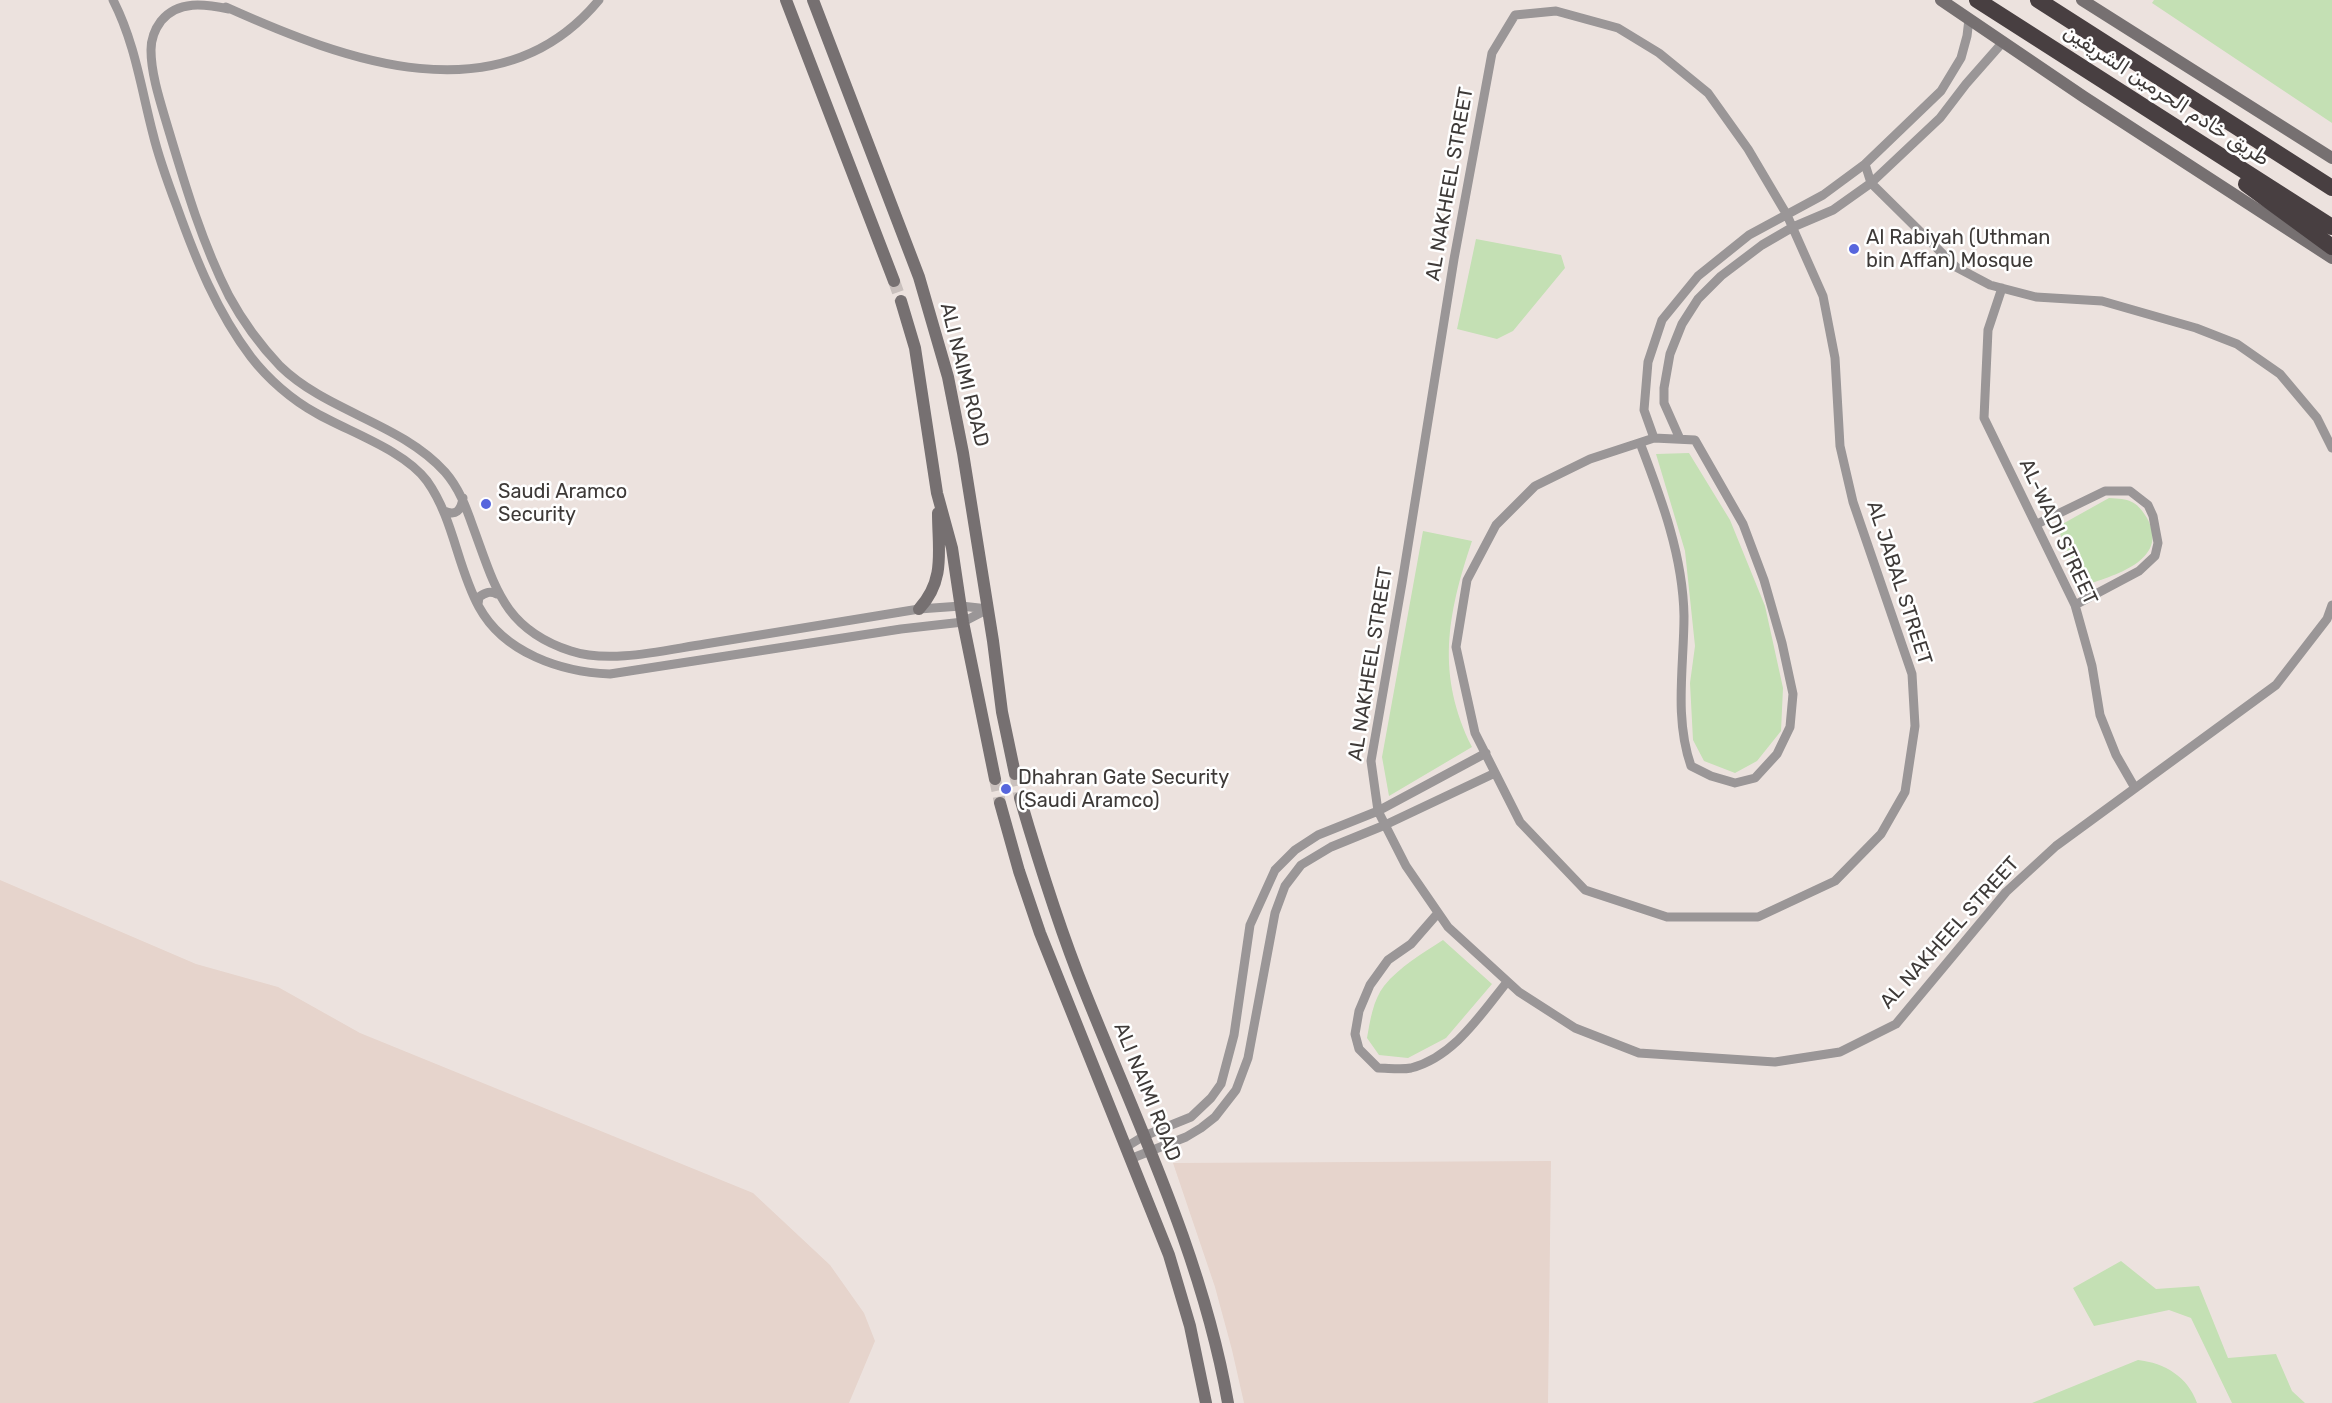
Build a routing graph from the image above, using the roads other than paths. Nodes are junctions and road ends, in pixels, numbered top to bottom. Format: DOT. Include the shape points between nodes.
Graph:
graph roads {
  1 [pos="113,0"];
  2 [pos="208,0"];
  3 [pos="599,0"];
  4 [pos="786,0"];
  5 [pos="813,0"];
  6 [pos="1941,0"];
  7 [pos="1977,0"];
  8 [pos="2038,0"];
  9 [pos="2082,0"];
  10 [pos="229,9"];
  11 [pos="1969,19"];
  12 [pos="2003,42"];
  13 [pos="2117,89"];
  14 [pos="2332,158"];
  15 [pos="1865,164"];
  16 [pos="1870,183"];
  17 [pos="2332,189"];
  18 [pos="1787,214"];
  19 [pos="1793,227"];
  20 [pos="2332,227"];
  21 [pos="2332,247"];
  22 [pos="2332,258"];
  23 [pos="894,281"];
  24 [pos="2002,288"];
  25 [pos="901,301"];
  26 [pos="1654,438"];
  27 [pos="1680,439"];
  28 [pos="1640,443"];
  29 [pos="2332,448"];
  30 [pos="938,494"];
  31 [pos="463,498"];
  32 [pos="444,511"];
  33 [pos="2037,524"];
  34 [pos="497,594"];
  35 [pos="478,605"];
  36 [pos="2075,605"];
  37 [pos="2332,605"];
  38 [pos="961,606"];
  39 [pos="918,609"];
  40 [pos="988,609"];
  41 [pos="963,622"];
  42 [pos="1486,753"];
  43 [pos="1011,758"];
  44 [pos="991,763"];
  45 [pos="1496,773"];
  46 [pos="1015,774"];
  47 [pos="995,779"];
  48 [pos="2135,789"];
  49 [pos="1020,798"];
  50 [pos="1000,802"];
  51 [pos="1378,811"];
  52 [pos="1028,825"];
  53 [pos="1385,825"];
  54 [pos="1008,831"];
  55 [pos="1438,913"];
  56 [pos="1507,982"];
  57 [pos="1144,1136"];
  58 [pos="1150,1151"];
  59 [pos="1128,1153"];
  60 [pos="1206,1403"];
  61 [pos="1228,1403"];
  1 -- 32 [label="street" via="130,39 153,135 184,228 217,305 234,333 265,373 297,400 414,468"];
  2 -- 10 [label="street"];
  3 -- 10 [label="street" via="569,30 534,52 482,69 456,71 421,69 347,53 295,37"];
  4 -- 23 [label="main road"];
  5 -- 40 [label="main road, ALI NAIMI ROAD" via="935,329 963,453"];
  6 -- 11 [label="main road"];
  7 -- 13 [label="highway, طريق خادم الحرمين الشريفين"];
  8 -- 17 [label="highway, طريق خادم الحرمين الشريفين"];
  9 -- 14 [label="main road"];
  10 -- 31 [label="street" via="193,3 181,6 161,20 151,48 164,115 183,178 230,298 263,346 299,383 421,450 443,470"];
  11 -- 12 [label="main road"];
  11 -- 15 [label="street" via="1961,58 1941,92"];
  12 -- 16 [label="street" via="1940,118"];
  12 -- 22 [label="main road"];
  13 -- 20 [label="highway, طريق خادم الحرمين الشريفين"];
  13 -- 21 [label="highway"];
  15 -- 16 [label="street"];
  15 -- 18 [label="street" via="1823,195"];
  16 -- 19 [label="street" via="1833,210"];
  16 -- 24 [label="street" via="1956,267"];
  18 -- 19 [label="street, AL JABAL STREET"];
  18 -- 26 [label="street" via="1749,235 1698,276 1662,320 1648,362 1644,410"];
  18 -- 51 [label="street, AL NAKHEEL STREET" via="1708,93 1659,53 1618,28 1556,10 1515,15 1492,53 1454,259 1371,761"];
  19 -- 27 [label="street" via="1721,276 1698,299 1682,324 1670,354 1664,388 1664,403"];
  19 -- 45 [label="street, AL JABAL STREET" via="1823,296 1835,358 1840,446 1853,502 1912,674 1915,726 1905,792 1881,834 1835,881 1758,917 1667,917 1585,890 1520,822"];
  24 -- 29 [label="street" via="2036,297 2102,301 2196,328 2236,344 2280,374 2317,418"];
  24 -- 33 [label="street, AL-WADI STREET" via="1988,330 1984,418"];
  25 -- 30 [label="main road, ALI NAIMI ROAD" via="915,348"];
  26 -- 27 [label="street"];
  26 -- 28 [label="street, AL JABAL STREET"];
  27 -- 28 [label="street" via="1695,440 1743,524 1764,580 1793,694 1790,728 1777,754 1755,778 1735,783 1691,766 1685,748 1680,694 1684,614 1677,553"];
  28 -- 42 [label="street, AL JABAL STREET" via="1590,459 1535,486 1496,525 1467,580 1456,647 1475,733"];
  30 -- 38 [label="main road, ALI NAIMI ROAD"];
  30 -- 39 [label="main road" via="939,568 934,590"];
  31 -- 32 [label="street" via="457,512"];
  31 -- 34 [label="street"];
  32 -- 35 [label="street"];
  33 -- 36 [label="street, AL-WADI STREET"];
  33 -- 36 [label="street" via="2105,491 2130,491 2148,505 2158,543 2155,556 2139,571"];
  34 -- 35 [label="street" via="484,593"];
  34 -- 39 [label="street" via="534,633 566,650 602,656 661,651"];
  35 -- 41 [label="street" via="500,632 530,654 568,670 610,675"];
  36 -- 48 [label="street, AL-WADI STREET" via="2092,666 2100,715"];
  37 -- 48 [label="street, AL NAKHEEL STREET" via="2327,619 2276,685"];
  38 -- 39 [label="street"];
  38 -- 40 [label="street"];
  38 -- 41 [label="main road, ALI NAIMI ROAD"];
  40 -- 41 [label="street"];
  40 -- 43 [label="main road, ALI NAIMI ROAD"];
  41 -- 44 [label="main road, ALI NAIMI ROAD"];
  42 -- 45 [label="street, AL JABAL STREET"];
  42 -- 51 [label="street"];
  43 -- 44 [label="main road" via="1004,770"];
  43 -- 46 [label="main road, ALI NAIMI ROAD"];
  44 -- 47 [label="main road, ALI NAIMI ROAD"];
  45 -- 53 [label="street"];
  48 -- 56 [label="street, AL NAKHEEL STREET" via="2056,846 2006,892 1896,1024 1840,1052 1774,1062 1639,1053 1575,1028"];
  49 -- 52 [label="main road, ALI NAIMI ROAD"];
  50 -- 54 [label="main road, ALI NAIMI ROAD"];
  51 -- 53 [label="street, AL NAKHEEL STREET"];
  51 -- 57 [label="street" via="1318,836 1295,850 1275,870 1250,925 1233,1035 1221,1084 1191,1117"];
  52 -- 54 [label="main road" via="1015,818 1009,822"];
  52 -- 57 [label="main road, ALI NAIMI ROAD" via="1069,951"];
  53 -- 55 [label="street, AL NAKHEEL STREET" via="1406,866"];
  53 -- 58 [label="street" via="1331,847 1301,865 1285,886 1275,913 1248,1058 1236,1090 1221,1111 1201,1128"];
  54 -- 59 [label="main road, ALI NAIMI ROAD" via="1040,933"];
  55 -- 56 [label="street, AL NAKHEEL STREET"];
  55 -- 56 [label="street" via="1411,944 1388,960 1370,985 1355,1034 1359,1049 1378,1068 1410,1068 1439,1056 1470,1028"];
  57 -- 58 [label="main road, ALI NAIMI ROAD"];
  57 -- 59 [label="street"];
  58 -- 59 [label="street"];
  58 -- 61 [label="main road, ALI NAIMI ROAD" via="1203,1290"];
  59 -- 60 [label="main road, ALI NAIMI ROAD" via="1176,1276"];
}
